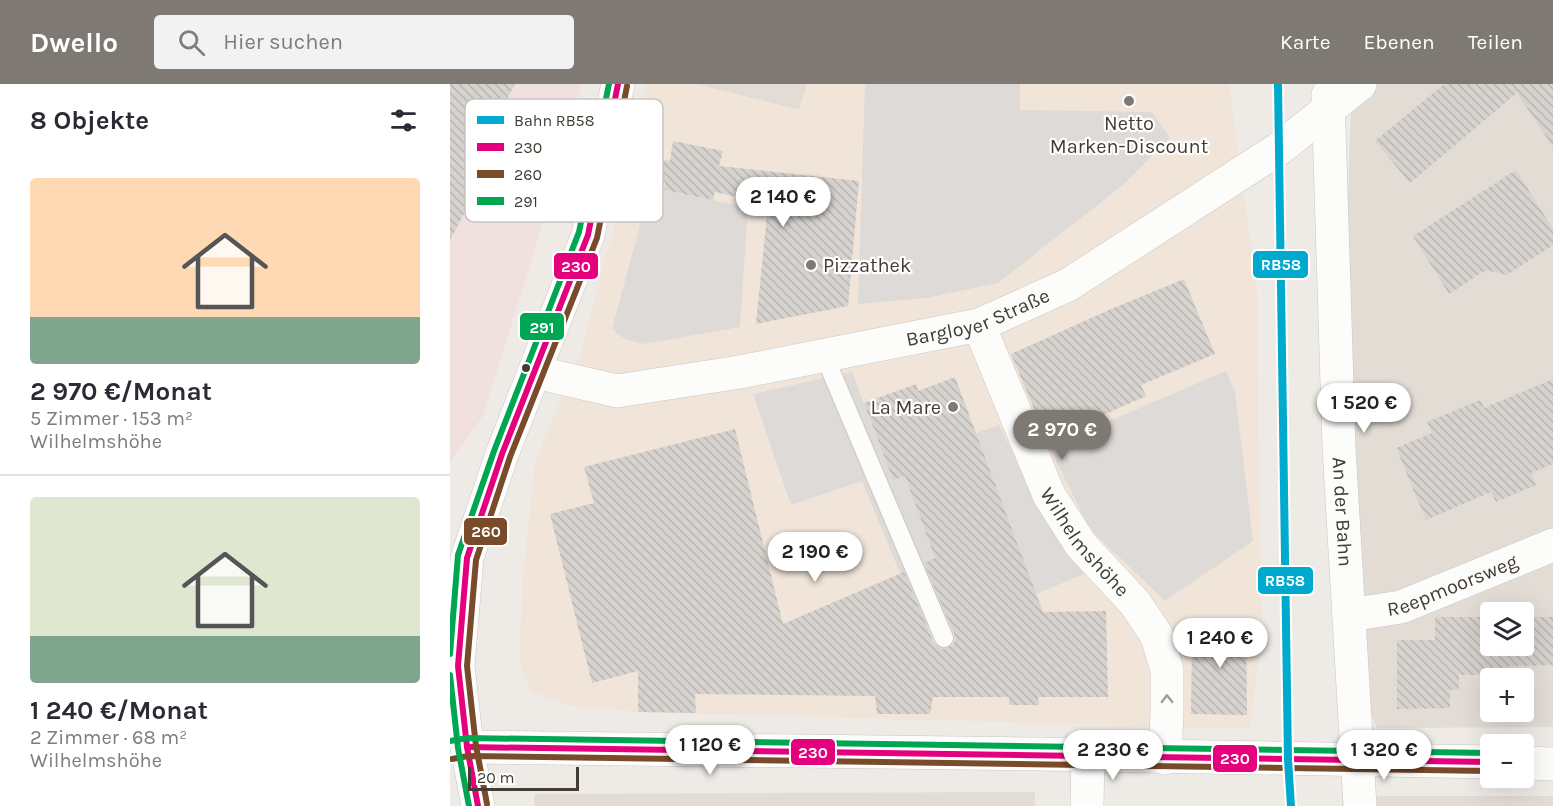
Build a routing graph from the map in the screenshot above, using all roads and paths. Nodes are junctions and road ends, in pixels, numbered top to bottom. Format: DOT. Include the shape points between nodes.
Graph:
graph roads {
  1 [pos="618,84"];
  2 [pos="1360,84"];
  3 [pos="1328,97"];
  4 [pos="615,99"];
  5 [pos="591,222"];
  6 [pos="980,324"];
  7 [pos="824,355"];
  8 [pos="535,372"];
  9 [pos="1553,545"];
  10 [pos="1348,615"];
  11 [pos="944,638"];
  12 [pos="459,748"];
  13 [pos="1088,754"];
  14 [pos="1165,758"];
  15 [pos="1357,759"];
  16 [pos="1480,762"];
  17 [pos="1534,763"];
  18 [pos="1553,764"];
  19 [pos="478,806"];
  20 [pos="1087,806"];
  21 [pos="1360,806"];
  1 -- 4 [label="street"];
  2 -- 3 [label="street, Bargloyer Straße"];
  3 -- 6 [label="street, Bargloyer Straße" via="1280,148 1068,285"];
  3 -- 10 [label="street, An der Bahn"];
  5 -- 8 [label="street"];
  6 -- 7 [label="street, Bargloyer Straße"];
  14 -- 6 [label="street, Wilhelmshöhe, one-way" via="1167,670 1157,636 1135,603 1081,545 1049,495"];
  7 -- 8 [label="street, Bargloyer Straße" via="617,391"];
  7 -- 11 [label="lane"];
  8 -- 12 [label="street" via="502,453 467,558 458,666"];
  9 -- 10 [label="street, Reepmoorsweg" via="1401,607"];
  10 -- 15 [label="street, An der Bahn"];
  12 -- 13 [label="street"];
  12 -- 19 [label="street"];
  13 -- 14 [label="street"];
  13 -- 20 [label="street"];
  14 -- 15 [label="street"];
  15 -- 16 [label="street"];
  15 -- 21 [label="street, An der Bahn"];
  17 -- 18 [label="street"];
}
